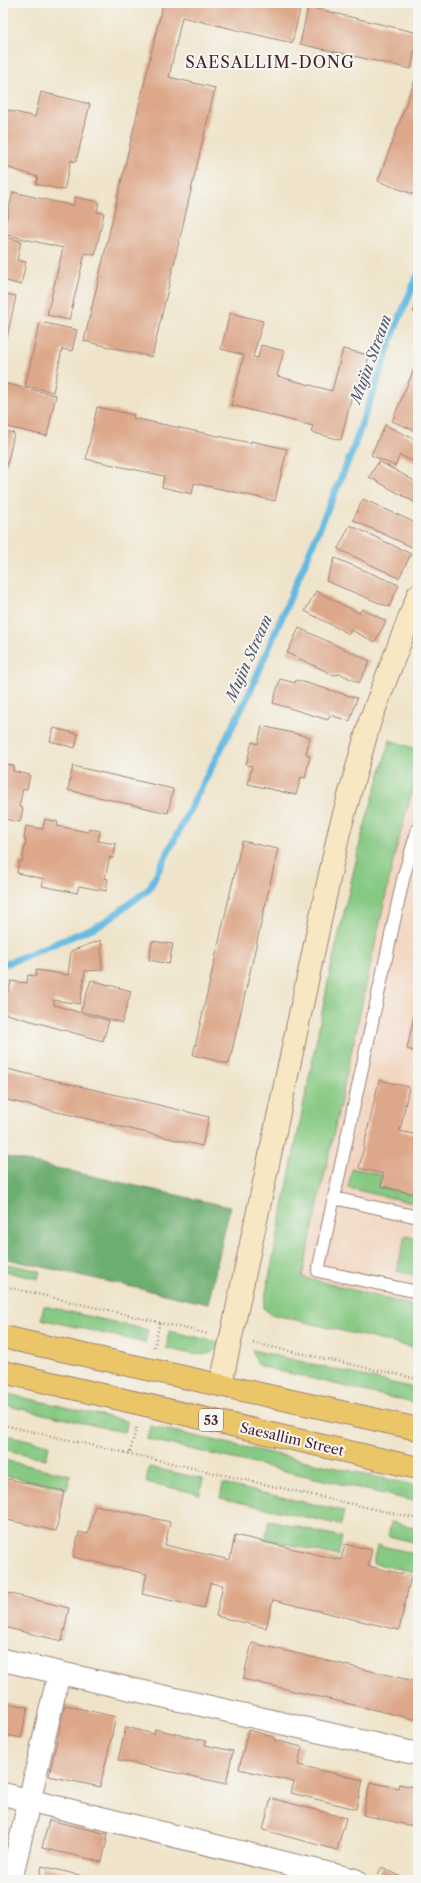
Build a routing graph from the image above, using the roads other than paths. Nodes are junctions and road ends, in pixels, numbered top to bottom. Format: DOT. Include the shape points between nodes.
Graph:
graph roads {
  1 [pos="418,595"];
  2 [pos="418,829"];
  3 [pos="334,1198"];
  4 [pos="418,1217"];
  5 [pos="418,1292"];
  6 [pos="3,1337"];
  7 [pos="3,1372"];
  8 [pos="221,1384"];
  9 [pos="418,1429"];
  10 [pos="418,1468"];
  11 [pos="3,1660"];
  12 [pos="59,1673"];
  13 [pos="418,1754"];
  14 [pos="3,1794"];
  15 [pos="30,1800"];
  16 [pos="11,1880"];
  17 [pos="355,1880"];
  1 -- 8 [label="street" via="370,721 339,832"];
  2 -- 3 [label="lane" via="404,875"];
  3 -- 4 [label="lane"];
  3 -- 5 [label="lane" via="318,1271"];
  6 -- 8 [label="main road"];
  7 -- 10 [label="main road, Saesallim Street / 53"];
  8 -- 9 [label="main road"];
  11 -- 12 [label="street"];
  12 -- 13 [label="street"];
  12 -- 15 [label="street"];
  14 -- 15 [label="street"];
  15 -- 16 [label="street"];
  15 -- 17 [label="street"];
}
